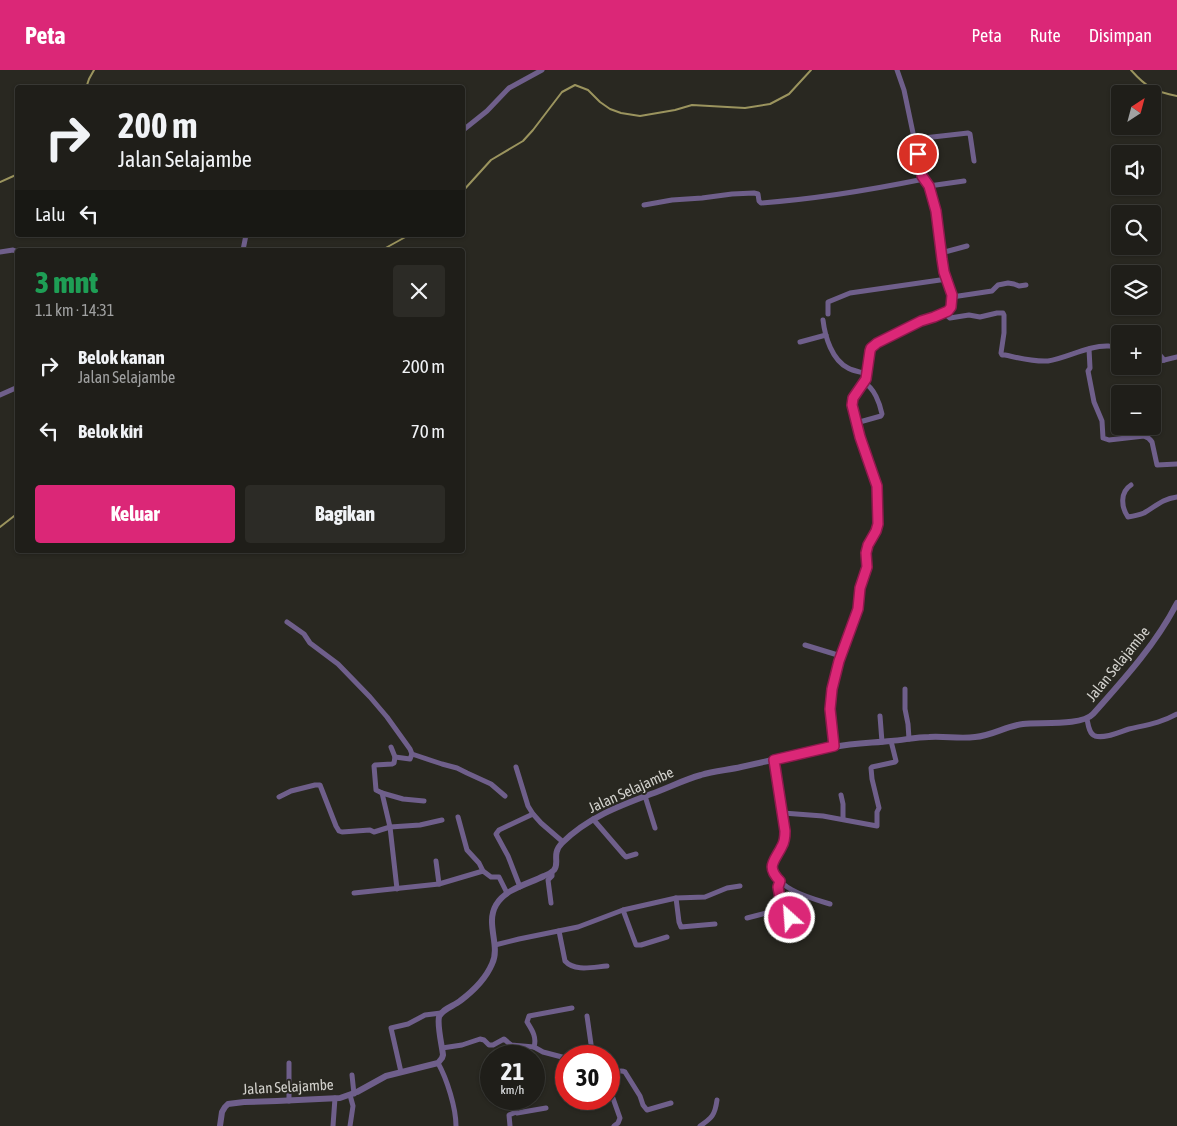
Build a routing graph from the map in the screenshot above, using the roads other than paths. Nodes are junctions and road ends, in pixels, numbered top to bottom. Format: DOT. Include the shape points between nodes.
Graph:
graph roads {
  1 [pos="542,70"];
  2 [pos="897,70"];
  3 [pos="465,129"];
  4 [pos="915,139"];
  5 [pos="974,161"];
  6 [pos="924,179"];
  7 [pos="964,181"];
  8 [pos="929,186"];
  9 [pos="644,205"];
  10 [pos="967,246"];
  11 [pos="15,251"];
  12 [pos="0,252"];
  13 [pos="941,253"];
  14 [pos="947,279"];
  15 [pos="1026,285"];
  16 [pos="952,297"];
  17 [pos="944,313"];
  18 [pos="828,314"];
  19 [pos="823,320"];
  20 [pos="826,336"];
  21 [pos="800,342"];
  22 [pos="1111,347"];
  23 [pos="1089,349"];
  24 [pos="1161,356"];
  25 [pos="1177,358"];
  26 [pos="1164,360"];
  27 [pos="1161,361"];
  28 [pos="867,374"];
  29 [pos="864,383"];
  30 [pos="15,388"];
  31 [pos="0,395"];
  32 [pos="856,423"];
  33 [pos="1177,464"];
  34 [pos="1131,485"];
  35 [pos="1177,497"];
  36 [pos="1177,603"];
  37 [pos="287,622"];
  38 [pos="805,645"];
  39 [pos="841,656"];
  40 [pos="906,689"];
  41 [pos="1177,714"];
  42 [pos="880,716"];
  43 [pos="1086,719"];
  44 [pos="910,739"];
  45 [pos="891,741"];
  46 [pos="882,742"];
  47 [pos="834,746"];
  48 [pos="391,747"];
  49 [pos="412,754"];
  50 [pos="395,757"];
  51 [pos="774,760"];
  52 [pos="516,767"];
  53 [pos="382,793"];
  54 [pos="841,795"];
  55 [pos="505,796"];
  56 [pos="645,796"];
  57 [pos="279,797"];
  58 [pos="424,801"];
  59 [pos="783,813"];
  60 [pos="533,814"];
  61 [pos="458,817"];
  62 [pos="593,819"];
  63 [pos="843,819"];
  64 [pos="442,820"];
  65 [pos="390,827"];
  66 [pos="655,828"];
  67 [pos="563,842"];
  68 [pos="636,854"];
  69 [pos="436,861"];
  70 [pos="483,871"];
  71 [pos="552,872"];
  72 [pos="780,881"];
  73 [pos="439,884"];
  74 [pos="740,886"];
  75 [pos="520,887"];
  76 [pos="397,889"];
  77 [pos="354,893"];
  78 [pos="508,893"];
  79 [pos="676,898"];
  80 [pos="551,902"];
  81 [pos="830,904"];
  82 [pos="782,909"];
  83 [pos="623,910"];
  84 [pos="747,918"];
  85 [pos="715,924"];
  86 [pos="808,929"];
  87 [pos="559,931"];
  88 [pos="667,937"];
  89 [pos="495,946"];
  90 [pos="607,966"];
  91 [pos="572,1008"];
  92 [pos="441,1013"];
  93 [pos="588,1016"];
  94 [pos="489,1045"];
  95 [pos="493,1045"];
  96 [pos="511,1045"];
  97 [pos="534,1045"];
  98 [pos="591,1045"];
  99 [pos="442,1048"];
  100 [pos="289,1063"];
  101 [pos="438,1063"];
  102 [pos="620,1070"];
  103 [pos="401,1072"];
  104 [pos="352,1075"];
  105 [pos="352,1094"];
  106 [pos="334,1098"];
  107 [pos="717,1100"];
  108 [pos="288,1101"];
  109 [pos="672,1103"];
  110 [pos="546,1108"];
  111 [pos="617,1110"];
  112 [pos="516,1112"];
  113 [pos="220,1126"];
  114 [pos="333,1126"];
  115 [pos="350,1126"];
  116 [pos="456,1126"];
  117 [pos="510,1126"];
  118 [pos="614,1126"];
  119 [pos="700,1126"];
  1 -- 3 [label="street" via="510,88"];
  2 -- 4 [label="street"];
  4 -- 5 [label="street" via="969,133"];
  4 -- 6 [label="street"];
  6 -- 8 [label="street"];
  6 -- 9 [label="street" via="816,198 762,202 754,193"];
  7 -- 8 [label="street"];
  8 -- 13 [label="street"];
  10 -- 13 [label="street"];
  11 -- 12 [label="street"];
  13 -- 14 [label="street"];
  14 -- 16 [label="street"];
  14 -- 18 [label="street" via="850,293 828,302"];
  15 -- 16 [label="street" via="1008,283 992,291"];
  16 -- 17 [label="street" via="950,308"];
  17 -- 23 [label="street" via="950,318 1003,314 1002,355 1005,356 1044,361"];
  17 -- 28 [label="street" via="921,321 871,348"];
  19 -- 20 [label="street"];
  20 -- 21 [label="street"];
  20 -- 28 [label="street" via="833,353 844,366"];
  22 -- 23 [label="street"];
  23 -- 33 [label="street" via="1088,371 1094,402 1102,420 1103,438 1147,437 1152,442 1157,464"];
  24 -- 26 [label="street"];
  25 -- 26 [label="street"];
  26 -- 27 [label="street"];
  28 -- 29 [label="street"];
  29 -- 32 [label="street" via="852,402"];
  29 -- 32 [label="street" via="872,390 882,414"];
  30 -- 31 [label="street"];
  32 -- 39 [label="street" via="877,486 878,524 868,545 858,609"];
  34 -- 35 [label="street" via="1122,496 1128,517"];
  36 -- 43 [label="street, Jalan Selajambe" via="1146,652 1096,712"];
  37 -- 49 [label="street" via="338,664 370,697"];
  38 -- 39 [label="street"];
  39 -- 47 [label="street" via="830,709"];
  40 -- 44 [label="street" via="905,709"];
  41 -- 43 [label="street" via="1155,724 1102,736 1091,734"];
  42 -- 46 [label="street"];
  43 -- 44 [label="street, Jalan Selajambe" via="1020,724 976,737"];
  44 -- 45 [label="street, Jalan Selajambe"];
  45 -- 46 [label="street, Jalan Selajambe"];
  45 -- 63 [label="street" via="896,762 871,768 879,808 877,826"];
  46 -- 47 [label="street, Jalan Selajambe"];
  47 -- 51 [label="street, Jalan Selajambe"];
  48 -- 50 [label="street"];
  49 -- 50 [label="street" via="410,759"];
  49 -- 55 [label="street" via="457,768 491,784"];
  50 -- 53 [label="street" via="393,764 375,766 375,789"];
  51 -- 56 [label="street, Jalan Selajambe" via="702,774"];
  51 -- 59 [label="street"];
  52 -- 60 [label="street"];
  53 -- 58 [label="street"];
  53 -- 65 [label="street"];
  54 -- 63 [label="street"];
  56 -- 62 [label="street, Jalan Selajambe"];
  56 -- 66 [label="street"];
  57 -- 65 [label="street" via="318,785 340,831 374,832"];
  59 -- 63 [label="street"];
  59 -- 72 [label="street" via="785,839 772,866"];
  60 -- 67 [label="street"];
  60 -- 75 [label="street" via="498,830 496,834"];
  61 -- 70 [label="street" via="467,850"];
  62 -- 67 [label="street, Jalan Selajambe"];
  62 -- 68 [label="street" via="626,857"];
  64 -- 65 [label="street"];
  65 -- 76 [label="street"];
  67 -- 71 [label="street" via="556,852 556,868"];
  69 -- 73 [label="street"];
  70 -- 73 [label="street"];
  70 -- 78 [label="street" via="491,877 498,877"];
  71 -- 75 [label="street"];
  71 -- 80 [label="street" via="548,880"];
  72 -- 81 [label="street" via="802,895"];
  72 -- 82 [label="street"];
  73 -- 76 [label="street"];
  74 -- 79 [label="street" via="705,897"];
  75 -- 78 [label="street"];
  76 -- 77 [label="street"];
  78 -- 89 [label="street" via="494,910 492,929"];
  79 -- 83 [label="street"];
  79 -- 85 [label="street" via="682,928"];
  82 -- 84 [label="street"];
  82 -- 86 [label="street" via="787,910 798,933"];
  83 -- 87 [label="street"];
  83 -- 88 [label="street" via="636,945"];
  87 -- 89 [label="street"];
  87 -- 90 [label="street" via="567,963 575,968"];
  89 -- 92 [label="street" via="494,961 486,974 462,1000"];
  91 -- 97 [label="street" via="528,1016 527,1022 536,1038"];
  92 -- 99 [label="street"];
  92 -- 103 [label="street" via="425,1015 391,1028"];
  93 -- 98 [label="street"];
  94 -- 99 [label="street" via="480,1039"];
  95 -- 96 [label="street" via="504,1039"];
  99 -- 101 [label="street" via="443,1057"];
  100 -- 108 [label="street"];
  101 -- 103 [label="street, Jalan Selajambe"];
  101 -- 116 [label="street" via="449,1090"];
  102 -- 109 [label="street" via="625,1072 647,1110"];
  103 -- 105 [label="street, Jalan Selajambe" via="382,1077"];
  104 -- 105 [label="street"];
  105 -- 106 [label="street, Jalan Selajambe"];
  105 -- 115 [label="street"];
  106 -- 108 [label="street, Jalan Selajambe"];
  106 -- 114 [label="street"];
  107 -- 119 [label="street" via="713,1115"];
  108 -- 113 [label="street, Jalan Selajambe" via="228,1104 222,1112"];
  110 -- 112 [label="street" via="520,1114"];
  111 -- 118 [label="street" via="620,1118"];
  112 -- 117 [label="street" via="509,1115"];
}
